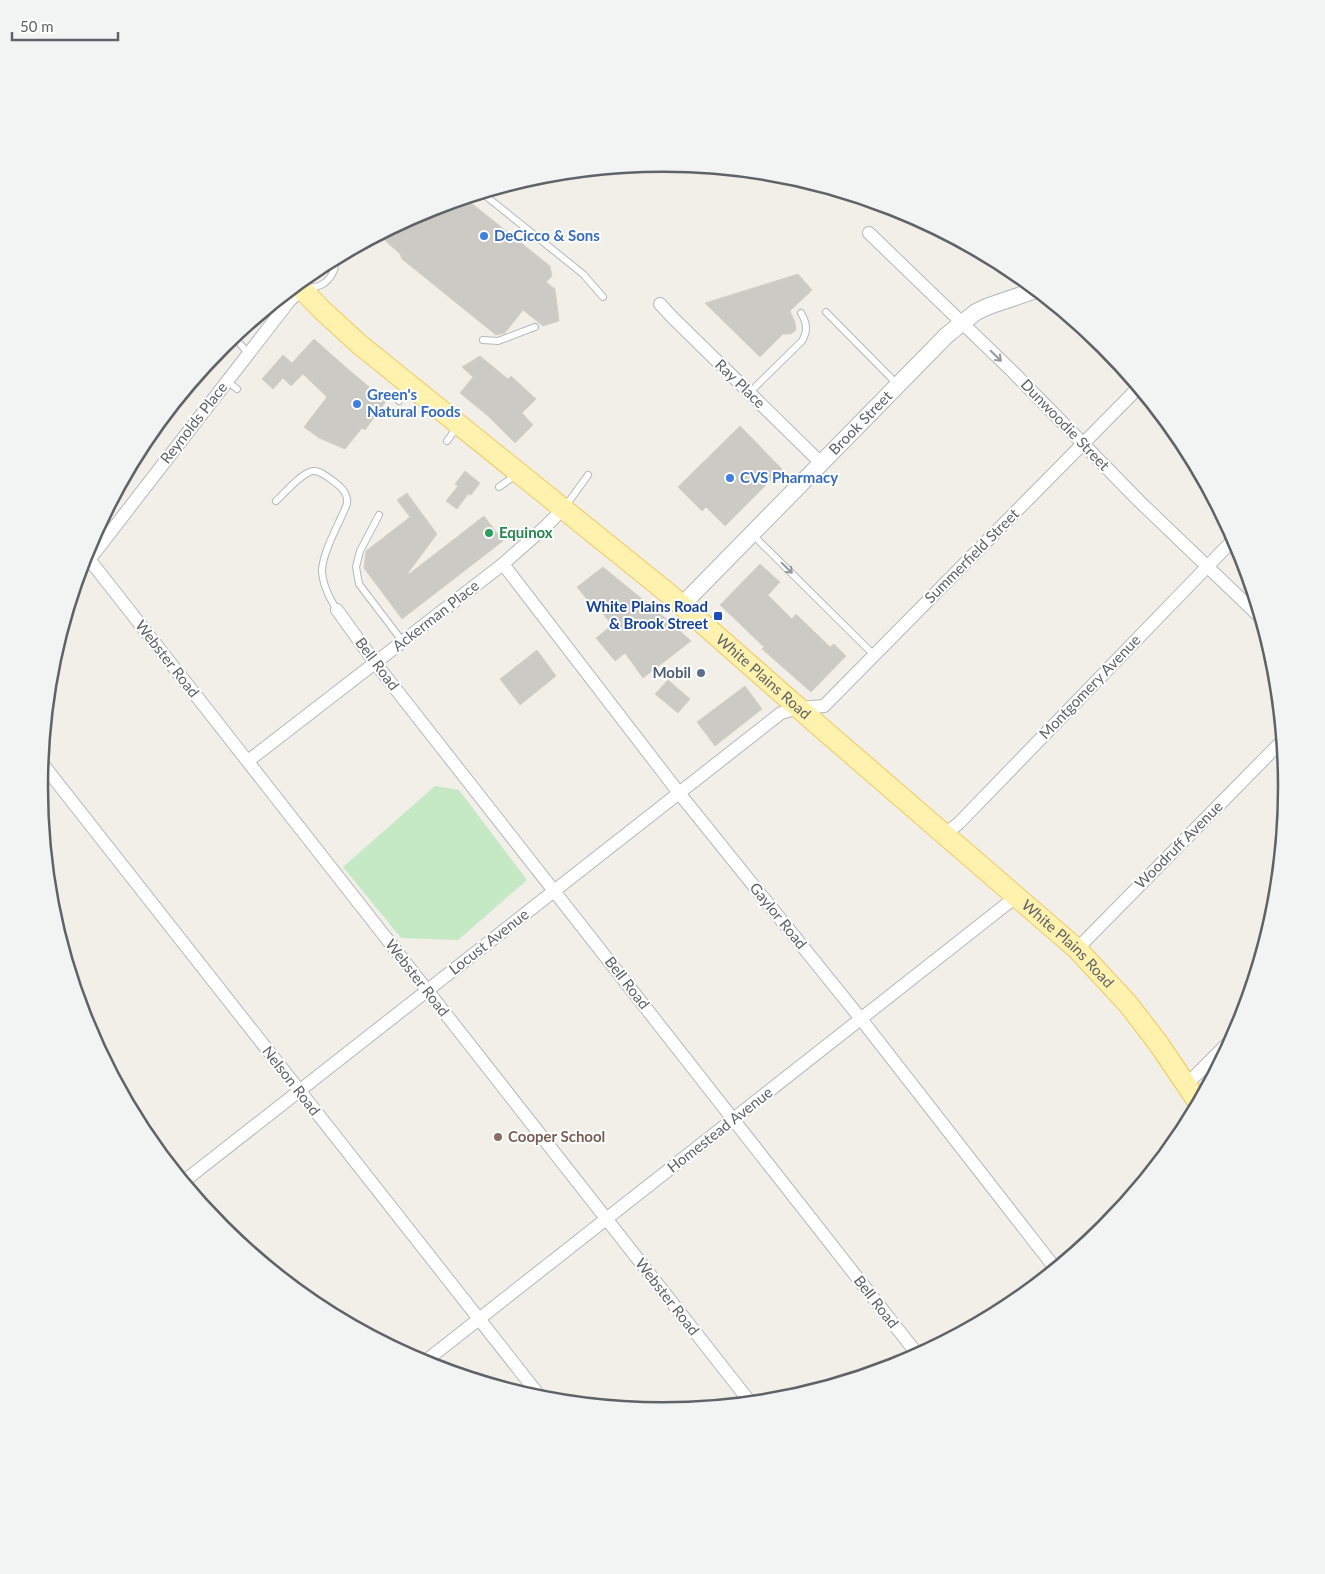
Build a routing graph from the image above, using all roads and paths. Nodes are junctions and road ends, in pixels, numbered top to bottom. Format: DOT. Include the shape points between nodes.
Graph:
graph roads {
  1 [pos="488,198"];
  2 [pos="870,233"];
  3 [pos="336,266"];
  4 [pos="310,284"];
  5 [pos="306,287"];
  6 [pos="1028,293"];
  7 [pos="293,295"];
  8 [pos="603,296"];
  9 [pos="660,304"];
  10 [pos="826,312"];
  11 [pos="801,313"];
  12 [pos="961,322"];
  13 [pos="535,327"];
  14 [pos="483,340"];
  15 [pos="239,342"];
  16 [pos="248,354"];
  17 [pos="227,381"];
  18 [pos="408,384"];
  19 [pos="898,384"];
  20 [pos="237,389"];
  21 [pos="749,393"];
  22 [pos="1134,393"];
  23 [pos="399,401"];
  24 [pos="459,424"];
  25 [pos="447,441"];
  26 [pos="1083,444"];
  27 [pos="821,463"];
  28 [pos="518,473"];
  29 [pos="588,476"];
  30 [pos="499,488"];
  31 [pos="276,501"];
  32 [pos="563,509"];
  33 [pos="379,515"];
  34 [pos="752,534"];
  35 [pos="98,543"];
  36 [pos="1228,545"];
  37 [pos="90,561"];
  38 [pos="503,564"];
  39 [pos="1207,566"];
  40 [pos="682,605"];
  41 [pos="1251,608"];
  42 [pos="337,610"];
  43 [pos="403,642"];
  44 [pos="874,655"];
  45 [pos="376,664"];
  46 [pos="799,708"];
  47 [pos="1276,747"];
  48 [pos="248,761"];
  49 [pos="48,771"];
  50 [pos="679,793"];
  51 [pos="946,834"];
  52 [pos="555,890"];
  53 [pos="1017,896"];
  54 [pos="1077,948"];
  55 [pos="427,990"];
  56 [pos="861,1020"];
  57 [pos="1216,1055"];
  58 [pos="1187,1084"];
  59 [pos="298,1090"];
  60 [pos="1194,1096"];
  61 [pos="733,1119"];
  62 [pos="188,1178"];
  63 [pos="606,1219"];
  64 [pos="1051,1263"];
  65 [pos="479,1319"];
  66 [pos="914,1348"];
  67 [pos="431,1357"];
  68 [pos="533,1388"];
  69 [pos="746,1397"];
  1 -- 8 [label="lane" via="583,274"];
  2 -- 12 [label="street, Dunwoodie Street"];
  3 -- 4 [label="lane, Reynolds Place" via="322,285"];
  5 -- 18 [label="main road, White Plains Road" via="359,344"];
  6 -- 12 [label="street, Brook Street" via="989,306"];
  7 -- 16 [label="street, Reynolds Place"];
  9 -- 21 [label="street, Ray Place"];
  10 -- 19 [label="lane"];
  11 -- 21 [label="lane" via="806,335"];
  12 -- 19 [label="street, Brook Street"];
  12 -- 26 [label="street, Dunwoodie Street, one-way"];
  13 -- 14 [label="lane" via="498,341"];
  15 -- 16 [label="lane"];
  16 -- 17 [label="street, Reynolds Place"];
  17 -- 20 [label="lane"];
  17 -- 35 [label="street, Reynolds Place"];
  18 -- 23 [label="lane"];
  18 -- 24 [label="main road, White Plains Road"];
  19 -- 27 [label="street, Brook Street"];
  21 -- 27 [label="street, Ray Place"];
  22 -- 26 [label="street, Summerfield Street"];
  24 -- 25 [label="lane"];
  24 -- 28 [label="main road, White Plains Road"];
  26 -- 39 [label="street, Dunwoodie Street"];
  26 -- 44 [label="street, Summerfield Street"];
  27 -- 34 [label="street, Brook Street"];
  28 -- 30 [label="lane"];
  28 -- 32 [label="main road, White Plains Road"];
  29 -- 32 [label="lane, Ackerman Place"];
  31 -- 42 [label="lane" via="302,476 314,471 346,493 347,504 322,570 329,597"];
  32 -- 38 [label="street, Ackerman Place"];
  32 -- 40 [label="main road, White Plains Road"];
  33 -- 43 [label="lane" via="360,551 356,567 359,584"];
  34 -- 40 [label="street, Brook Street"];
  34 -- 44 [label="lane, one-way"];
  36 -- 39 [label="street, Montgomery Avenue"];
  37 -- 48 [label="street, Webster Road"];
  38 -- 43 [label="street, Ackerman Place"];
  38 -- 50 [label="street, Gaylor Road"];
  39 -- 41 [label="street, Dunwoodie Street"];
  39 -- 51 [label="street, Montgomery Avenue"];
  40 -- 46 [label="main road, White Plains Road"];
  42 -- 45 [label="street, Bell Road"];
  43 -- 45 [label="street, Ackerman Place"];
  44 -- 46 [label="street, Summerfield Street" via="824,706"];
  45 -- 48 [label="street, Ackerman Place"];
  45 -- 52 [label="street, Bell Road"];
  46 -- 50 [label="street, Locust Avenue" via="782,713"];
  46 -- 51 [label="main road, White Plains Road"];
  47 -- 54 [label="street, Woodruff Avenue"];
  48 -- 55 [label="street, Webster Road"];
  49 -- 59 [label="street, Nelson Road"];
  50 -- 52 [label="street, Locust Avenue"];
  50 -- 56 [label="street, Gaylor Road"];
  51 -- 53 [label="main road, White Plains Road"];
  52 -- 55 [label="street, Locust Avenue"];
  52 -- 61 [label="street, Bell Road"];
  53 -- 54 [label="main road, White Plains Road"];
  53 -- 56 [label="street, Homestead Avenue"];
  54 -- 58 [label="main road, White Plains Road" via="1128,1004"];
  55 -- 59 [label="street, Locust Avenue"];
  55 -- 63 [label="street, Webster Road"];
  56 -- 61 [label="street, Homestead Avenue"];
  56 -- 64 [label="street, Gaylor Road"];
  57 -- 58 [label="street"];
  58 -- 60 [label="main road, White Plains Road"];
  59 -- 62 [label="street, Locust Avenue"];
  59 -- 65 [label="street, Nelson Road"];
  61 -- 63 [label="street, Homestead Avenue"];
  61 -- 66 [label="street, Bell Road"];
  63 -- 65 [label="street, Homestead Avenue"];
  63 -- 69 [label="street, Webster Road"];
  65 -- 67 [label="street, Homestead Avenue"];
  65 -- 68 [label="street, Nelson Road"];
}
